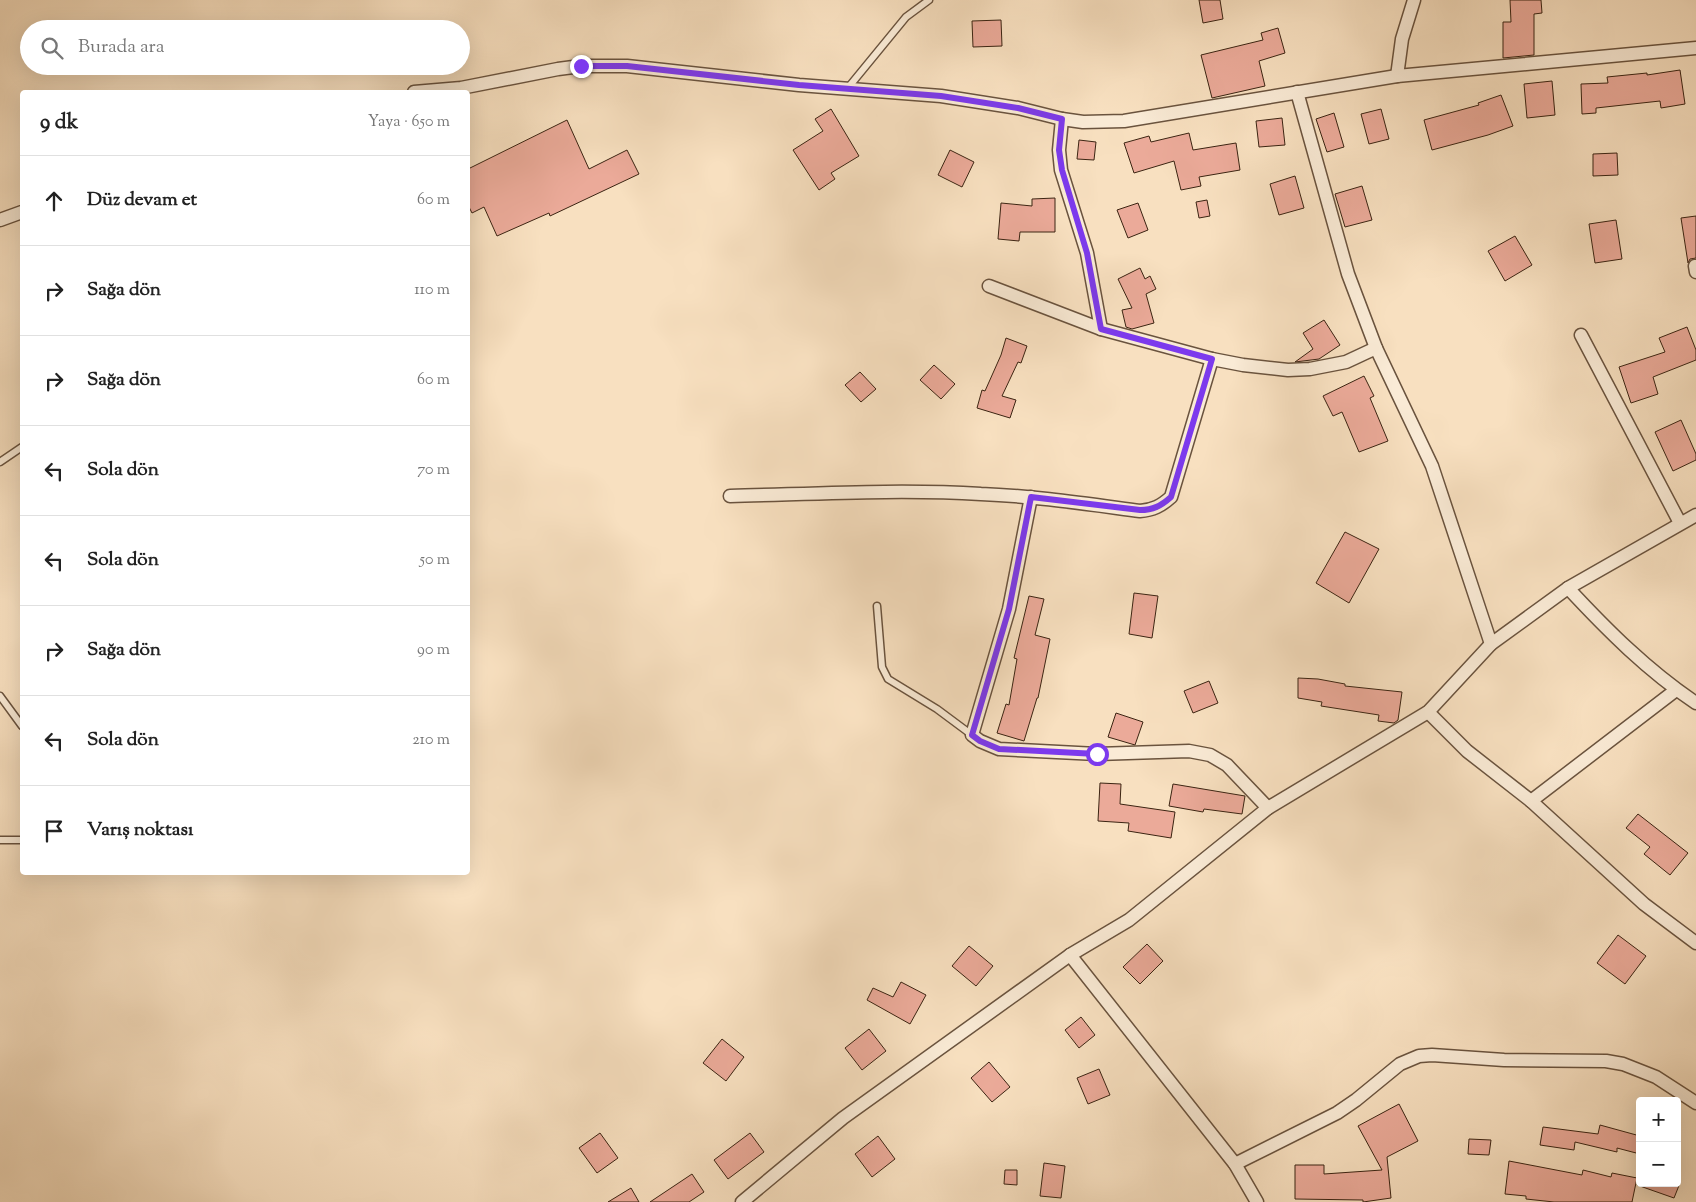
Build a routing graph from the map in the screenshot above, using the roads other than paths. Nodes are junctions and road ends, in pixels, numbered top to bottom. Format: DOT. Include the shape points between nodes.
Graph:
graph roads {
  1 [pos="929,0"];
  2 [pos="1414,0"];
  3 [pos="1696,48"];
  4 [pos="1397,76"];
  5 [pos="847,89"];
  6 [pos="438,90"];
  7 [pos="1297,92"];
  8 [pos="1062,119"];
  9 [pos="20,213"];
  10 [pos="0,220"];
  11 [pos="988,286"];
  12 [pos="1101,329"];
  13 [pos="1580,335"];
  14 [pos="1376,348"];
  15 [pos="1212,359"];
  16 [pos="20,448"];
  17 [pos="0,462"];
  18 [pos="730,496"];
  19 [pos="1031,497"];
  20 [pos="1696,516"];
  21 [pos="1680,524"];
  22 [pos="1568,588"];
  23 [pos="877,606"];
  24 [pos="1491,644"];
  25 [pos="1676,690"];
  26 [pos="0,696"];
  27 [pos="1696,703"];
  28 [pos="1428,712"];
  29 [pos="20,723"];
  30 [pos="972,735"];
  31 [pos="1531,801"];
  32 [pos="1268,808"];
  33 [pos="0,840"];
  34 [pos="20,840"];
  35 [pos="1696,943"];
  36 [pos="1070,954"];
  37 [pos="1696,1103"];
  38 [pos="1235,1164"];
  39 [pos="742,1202"];
  40 [pos="1257,1202"];
  1 -- 5 [label="lane" via="906,17"];
  2 -- 4 [label="street" via="1402,39"];
  3 -- 4 [label="street"];
  4 -- 7 [label="street"];
  5 -- 6 [label="street" via="604,65 558,69"];
  5 -- 8 [label="street" via="978,100"];
  7 -- 8 [label="street" via="1124,121"];
  7 -- 14 [label="street" via="1348,274"];
  8 -- 12 [label="street" via="1059,150 1062,170 1087,253"];
  9 -- 10 [label="street"];
  11 -- 12 [label="street"];
  12 -- 15 [label="street"];
  13 -- 21 [label="street"];
  14 -- 15 [label="street" via="1346,362 1310,370 1266,369"];
  14 -- 24 [label="street" via="1432,466"];
  15 -- 19 [label="street" via="1171,497 1165,503 1140,510"];
  16 -- 17 [label="lane"];
  18 -- 19 [label="street" via="931,492"];
  19 -- 30 [label="street" via="1009,609"];
  20 -- 21 [label="street"];
  21 -- 22 [label="street"];
  22 -- 24 [label="street"];
  22 -- 25 [label="street" via="1616,637"];
  23 -- 30 [label="lane" via="882,667 888,679"];
  24 -- 28 [label="street"];
  25 -- 27 [label="street"];
  25 -- 31 [label="street"];
  26 -- 29 [label="lane"];
  28 -- 31 [label="street" via="1467,751"];
  28 -- 32 [label="street"];
  30 -- 32 [label="street" via="989,746 1009,750 1097,754 1200,752 1227,765"];
  31 -- 35 [label="street" via="1644,904"];
  32 -- 36 [label="street" via="1129,920"];
  33 -- 34 [label="lane"];
  36 -- 38 [label="street"];
  36 -- 39 [label="street" via="843,1118"];
  37 -- 38 [label="street" via="1656,1077 1606,1061 1420,1056 1400,1064 1337,1113"];
  38 -- 40 [label="street"];
}
